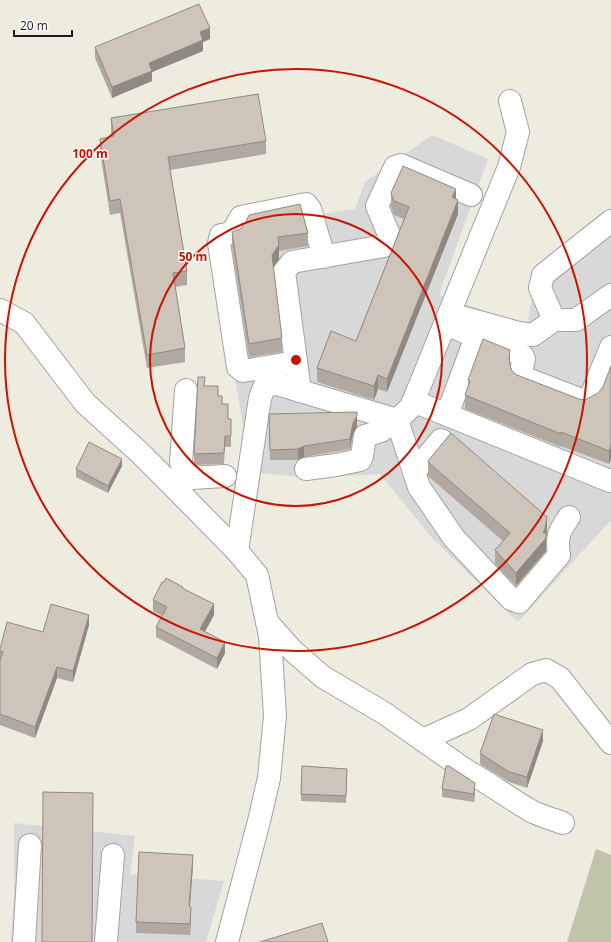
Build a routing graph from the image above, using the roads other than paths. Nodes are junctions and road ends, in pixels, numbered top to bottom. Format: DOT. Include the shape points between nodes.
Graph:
graph roads {
  1 [pos="510,101"];
  2 [pos="471,195"];
  3 [pos="611,222"];
  4 [pos="324,257"];
  5 [pos="611,295"];
  6 [pos="0,310"];
  7 [pos="447,319"];
  8 [pos="554,320"];
  9 [pos="476,337"];
  10 [pos="611,347"];
  11 [pos="296,362"];
  12 [pos="186,390"];
  13 [pos="300,391"];
  14 [pos="413,401"];
  15 [pos="447,415"];
  16 [pos="397,420"];
  17 [pos="441,440"];
  18 [pos="306,469"];
  19 [pos="414,472"];
  20 [pos="225,476"];
  21 [pos="611,480"];
  22 [pos="182,482"];
  23 [pos="569,517"];
  24 [pos="237,551"];
  25 [pos="267,622"];
  26 [pos="423,740"];
  27 [pos="611,743"];
  28 [pos="563,823"];
  29 [pos="30,844"];
  30 [pos="113,855"];
  31 [pos="24,942"];
  32 [pos="106,942"];
  33 [pos="227,942"];
  1 -- 7 [label="street" via="518,132 509,167"];
  2 -- 4 [label="street" via="401,165 395,166 377,206 390,236 384,246"];
  3 -- 8 [label="street" via="543,275 540,288"];
  4 -- 11 [label="street" via="292,262 284,272"];
  4 -- 11 [label="street" via="306,204 241,217 232,233 221,235 219,242 238,367 243,371"];
  5 -- 8 [label="street" via="576,320"];
  6 -- 22 [label="street" via="24,323 85,404 139,452"];
  7 -- 8 [label="street" via="533,334"];
  7 -- 9 [label="street"];
  7 -- 14 [label="street"];
  9 -- 10 [label="street" via="522,356 522,377 584,401 591,396"];
  9 -- 15 [label="street"];
  11 -- 13 [label="street"];
  12 -- 22 [label="street"];
  13 -- 16 [label="street"];
  13 -- 24 [label="street" via="277,384 265,385 262,392"];
  14 -- 15 [label="street"];
  14 -- 16 [label="street" via="411,407"];
  15 -- 21 [label="street"];
  16 -- 18 [label="street" via="381,431 363,429 360,460"];
  16 -- 19 [label="street"];
  17 -- 19 [label="street"];
  19 -- 23 [label="street" via="419,487 454,538 511,600 519,602 559,555 559,532"];
  20 -- 22 [label="street"];
  22 -- 24 [label="street"];
  24 -- 25 [label="street" via="257,575"];
  25 -- 26 [label="street" via="293,651 323,677 384,713"];
  25 -- 33 [label="street" via="275,716 269,778"];
  26 -- 27 [label="street" via="469,719 532,674 546,670 560,678"];
  26 -- 28 [label="street" via="526,808"];
  29 -- 31 [label="street"];
  30 -- 32 [label="street"];
}
